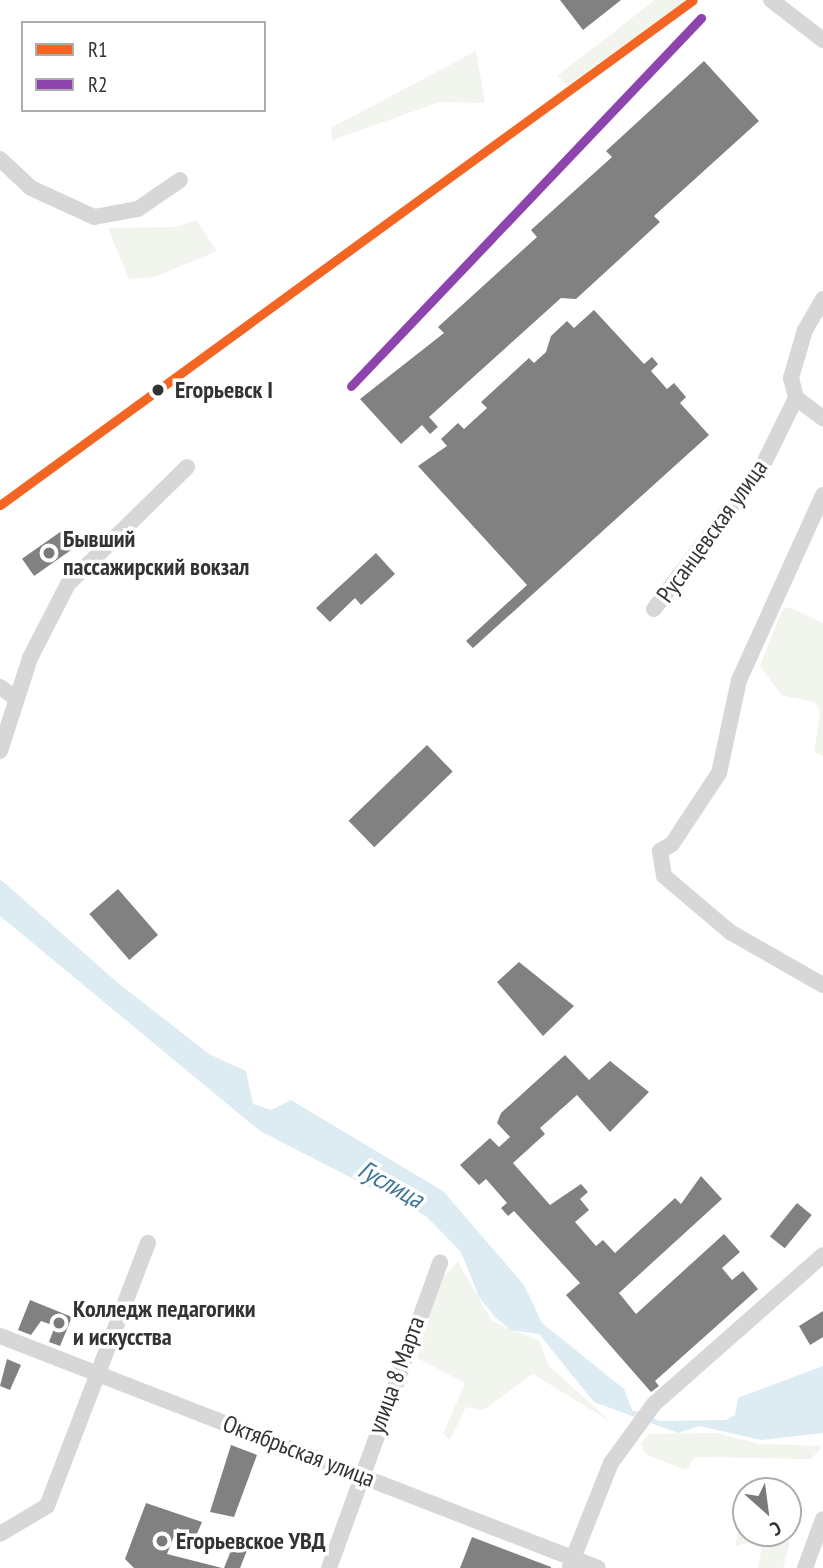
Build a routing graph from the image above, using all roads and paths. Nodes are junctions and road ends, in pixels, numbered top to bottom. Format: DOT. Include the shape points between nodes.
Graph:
graph roads {
  1 [pos="771,0"];
  2 [pos="823,40"];
  3 [pos="0,159"];
  4 [pos="180,180"];
  5 [pos="823,299"];
  6 [pos="796,398"];
  7 [pos="823,418"];
  8 [pos="187,467"];
  9 [pos="823,495"];
  10 [pos="654,610"];
  11 [pos="0,687"];
  12 [pos="16,698"];
  13 [pos="0,751"];
  14 [pos="823,985"];
  15 [pos="148,1244"];
  16 [pos="823,1255"];
  17 [pos="440,1264"];
  18 [pos="0,1336"];
  19 [pos="98,1373"];
  20 [pos="362,1476"];
  21 [pos="823,1519"];
  22 [pos="0,1534"];
  23 [pos="571,1563"];
  24 [pos="329,1568"];
  25 [pos="598,1568"];
  26 [pos="805,1568"];
  1 -- 2 [label="street"];
  3 -- 4 [label="street" via="31,188 93,216 138,209"];
  5 -- 6 [label="street, Русанцевская улица" via="794,358"];
  6 -- 7 [label="street"];
  6 -- 10 [label="street, Русанцевская улица" via="763,466"];
  8 -- 12 [label="street" via="68,584"];
  9 -- 14 [label="street" via="739,680 719,773 672,844 660,851 664,876 730,932"];
  11 -- 12 [label="street"];
  12 -- 13 [label="street"];
  15 -- 19 [label="street"];
  16 -- 23 [label="street" via="654,1404 611,1462"];
  17 -- 20 [label="street, улица 8 Марта"];
  18 -- 19 [label="street, Октябрьская улица"];
  19 -- 20 [label="street, Октябрьская улица"];
  19 -- 22 [label="street" via="47,1506"];
  20 -- 23 [label="street, Октябрьская улица"];
  20 -- 24 [label="street, улица 8 Марта"];
  21 -- 26 [label="street"];
  23 -- 25 [label="street, Октябрьская улица"];
}
